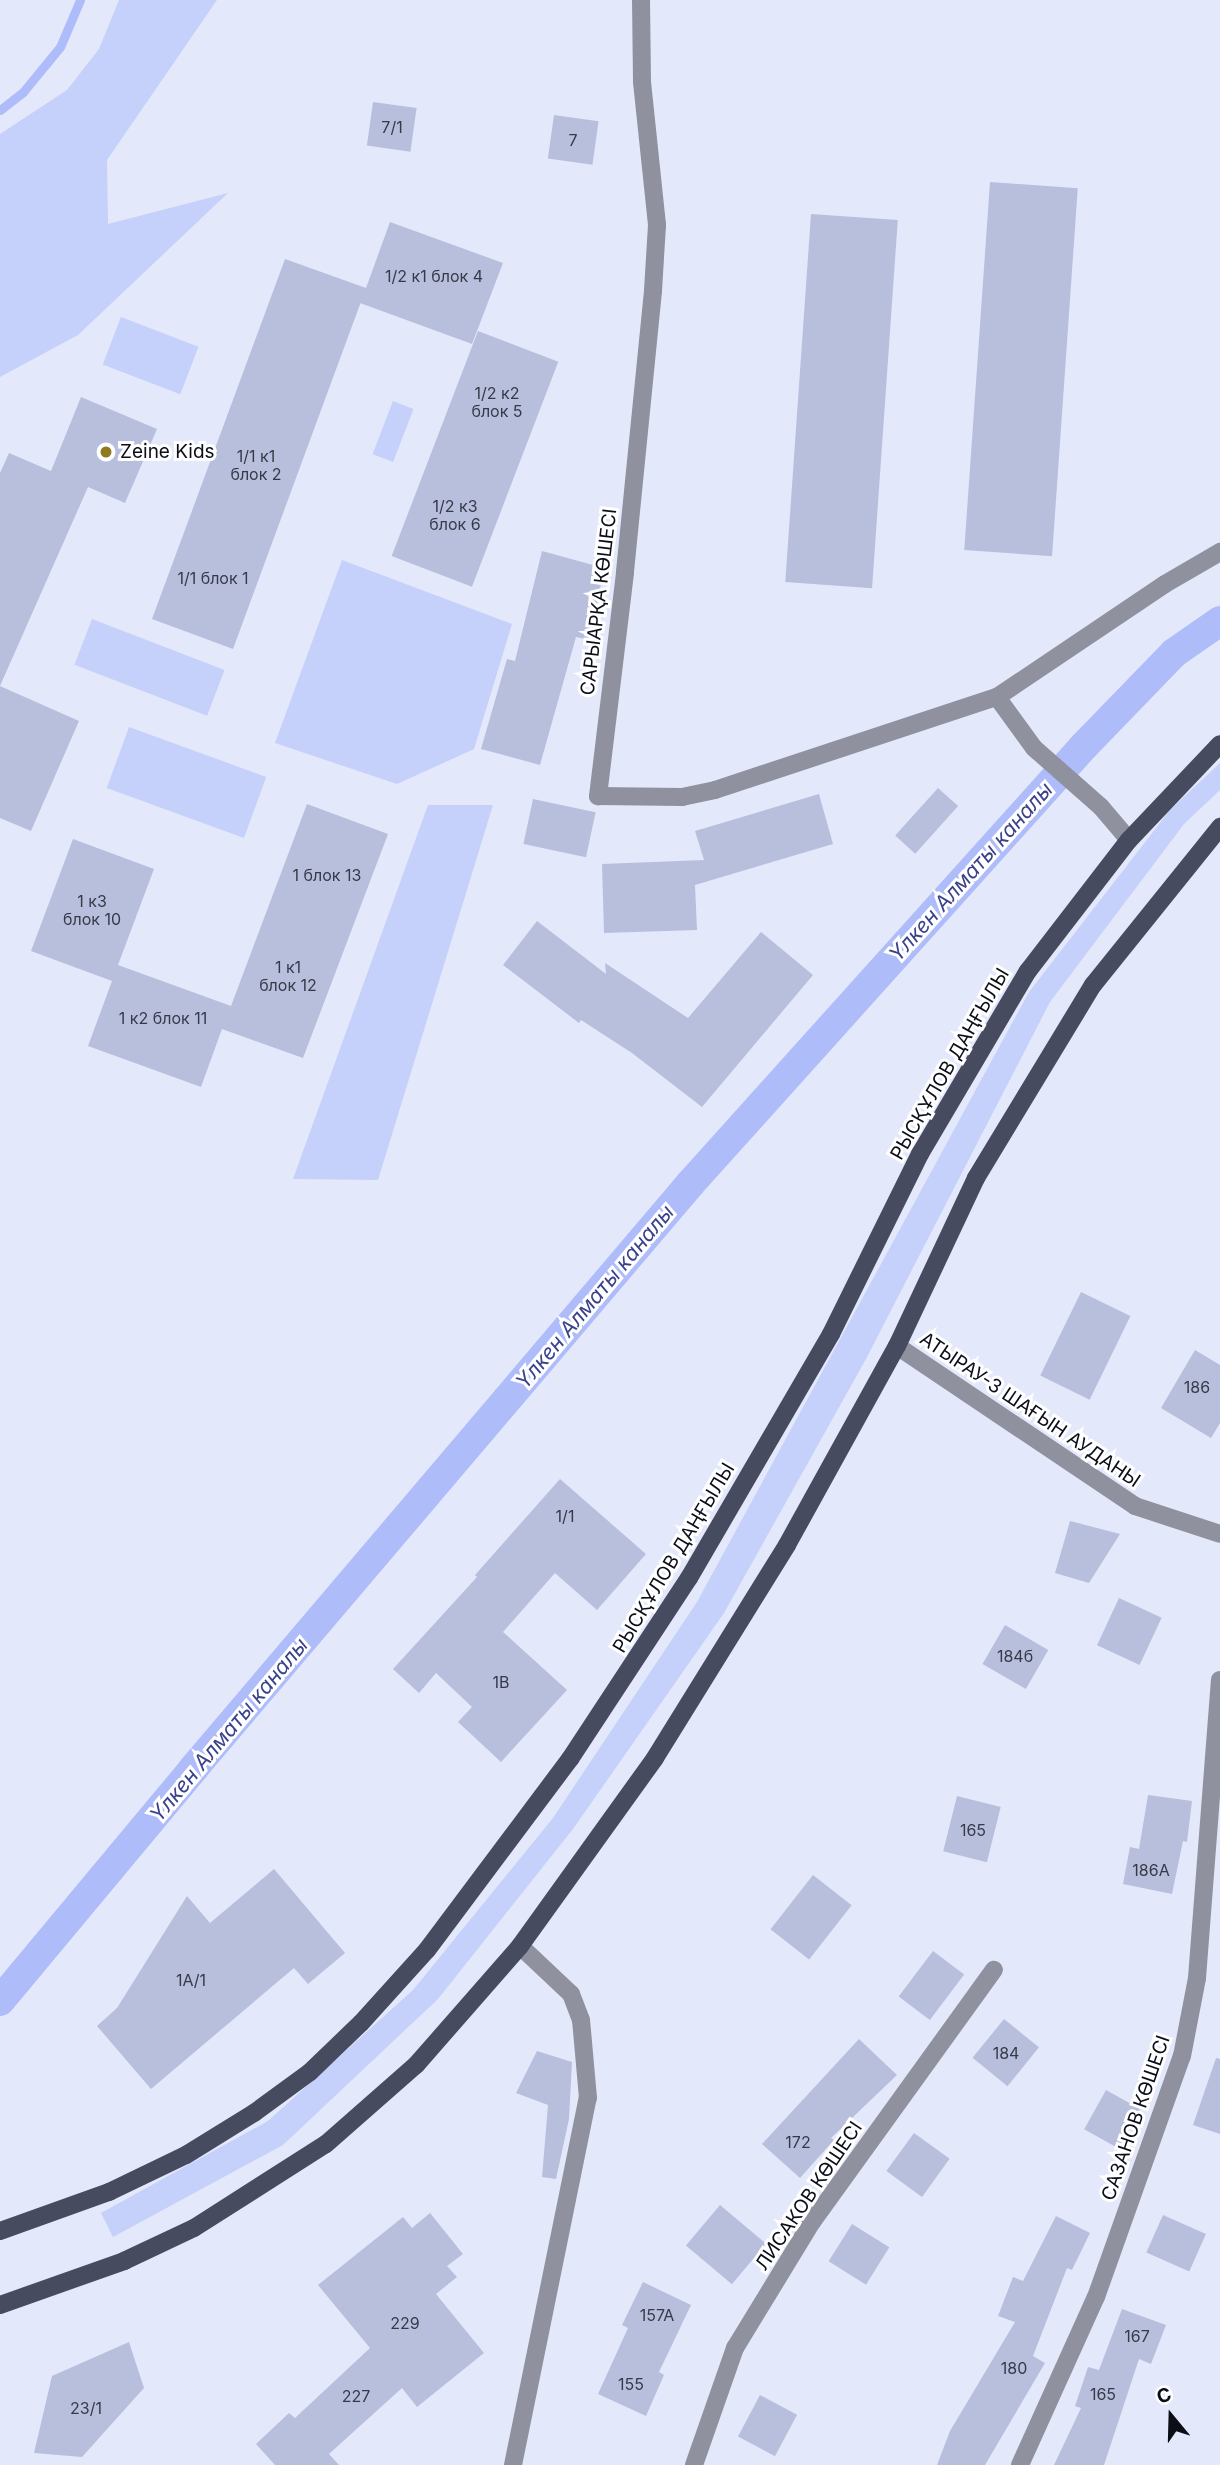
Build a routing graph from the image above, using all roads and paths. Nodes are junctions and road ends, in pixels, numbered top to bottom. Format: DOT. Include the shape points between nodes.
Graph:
graph roads {
  1 [pos="641,0"];
  2 [pos="1220,552"];
  3 [pos="997,697"];
  4 [pos="1220,744"];
  5 [pos="1220,827"];
  6 [pos="1129,840"];
  7 [pos="897,1346"];
  8 [pos="1220,1534"];
  9 [pos="1220,1681"];
  10 [pos="520,1946"];
  11 [pos="994,1970"];
  12 [pos="0,2231"];
  13 [pos="0,2305"];
  14 [pos="513,2465"];
  15 [pos="694,2465"];
  16 [pos="1020,2465"];
  1 -- 3 [label="street, САРЫАРҚА КӨШЕСІ" via="642,82 656,225 653,291 598,796 682,797 715,790"];
  2 -- 3 [label="street"];
  3 -- 6 [label="street" via="1034,748 1101,807"];
  4 -- 6 [label="main road, РЫСҚҰЛОВ ДАҢҒЫЛЫ"];
  5 -- 7 [label="main road" via="1093,985 976,1178"];
  6 -- 12 [label="main road, РЫСҚҰЛОВ ДАҢҒЫЛЫ" via="1028,971 972,1063 920,1154 831,1334 689,1578 570,1759 427,1950 327,2056 254,2113 186,2155 109,2192"];
  7 -- 8 [label="street, АТЫРАУ-3 ШАҒЫН АУДАНЫ" via="1135,1506"];
  7 -- 10 [label="main road" via="787,1545 655,1758"];
  9 -- 16 [label="street, САЗАНОВ КӨШЕСІ" via="1197,1978 1182,2056 1096,2297"];
  10 -- 13 [label="main road" via="416,2065 326,2144 194,2228 124,2260"];
  10 -- 14 [label="street" via="571,1994 581,2020 588,2098"];
  11 -- 15 [label="street, ЛИСАКОВ КӨШЕСІ" via="812,2222 735,2348"];
}
